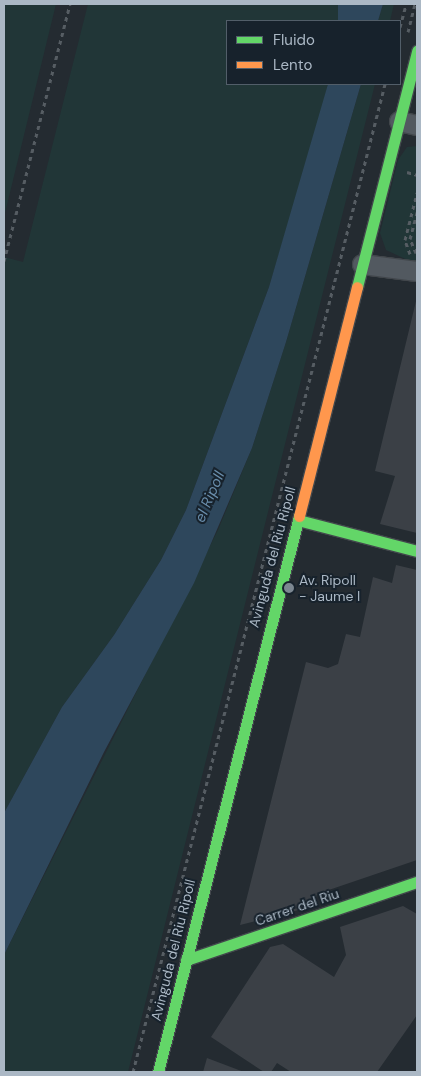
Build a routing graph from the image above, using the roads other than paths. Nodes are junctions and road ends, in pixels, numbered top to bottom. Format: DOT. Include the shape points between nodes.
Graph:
graph roads {
  1 [pos="417,51"];
  2 [pos="408,123"];
  3 [pos="362,264"];
  4 [pos="417,271"];
  5 [pos="298,520"];
  6 [pos="417,551"];
  7 [pos="417,882"];
  8 [pos="186,960"];
  9 [pos="158,1072"];
  1 -- 2 [label="street, Avinguda del Riu Ripoll"];
  2 -- 3 [label="street, Avinguda del Riu Ripoll"];
  3 -- 4 [label="street"];
  3 -- 5 [label="street, Avinguda del Riu Ripoll"];
  5 -- 6 [label="street"];
  5 -- 8 [label="street, Avinguda del Riu Ripoll"];
  7 -- 8 [label="street, Carrer del Riu"];
  8 -- 9 [label="street, Avinguda del Riu Ripoll"];
}
